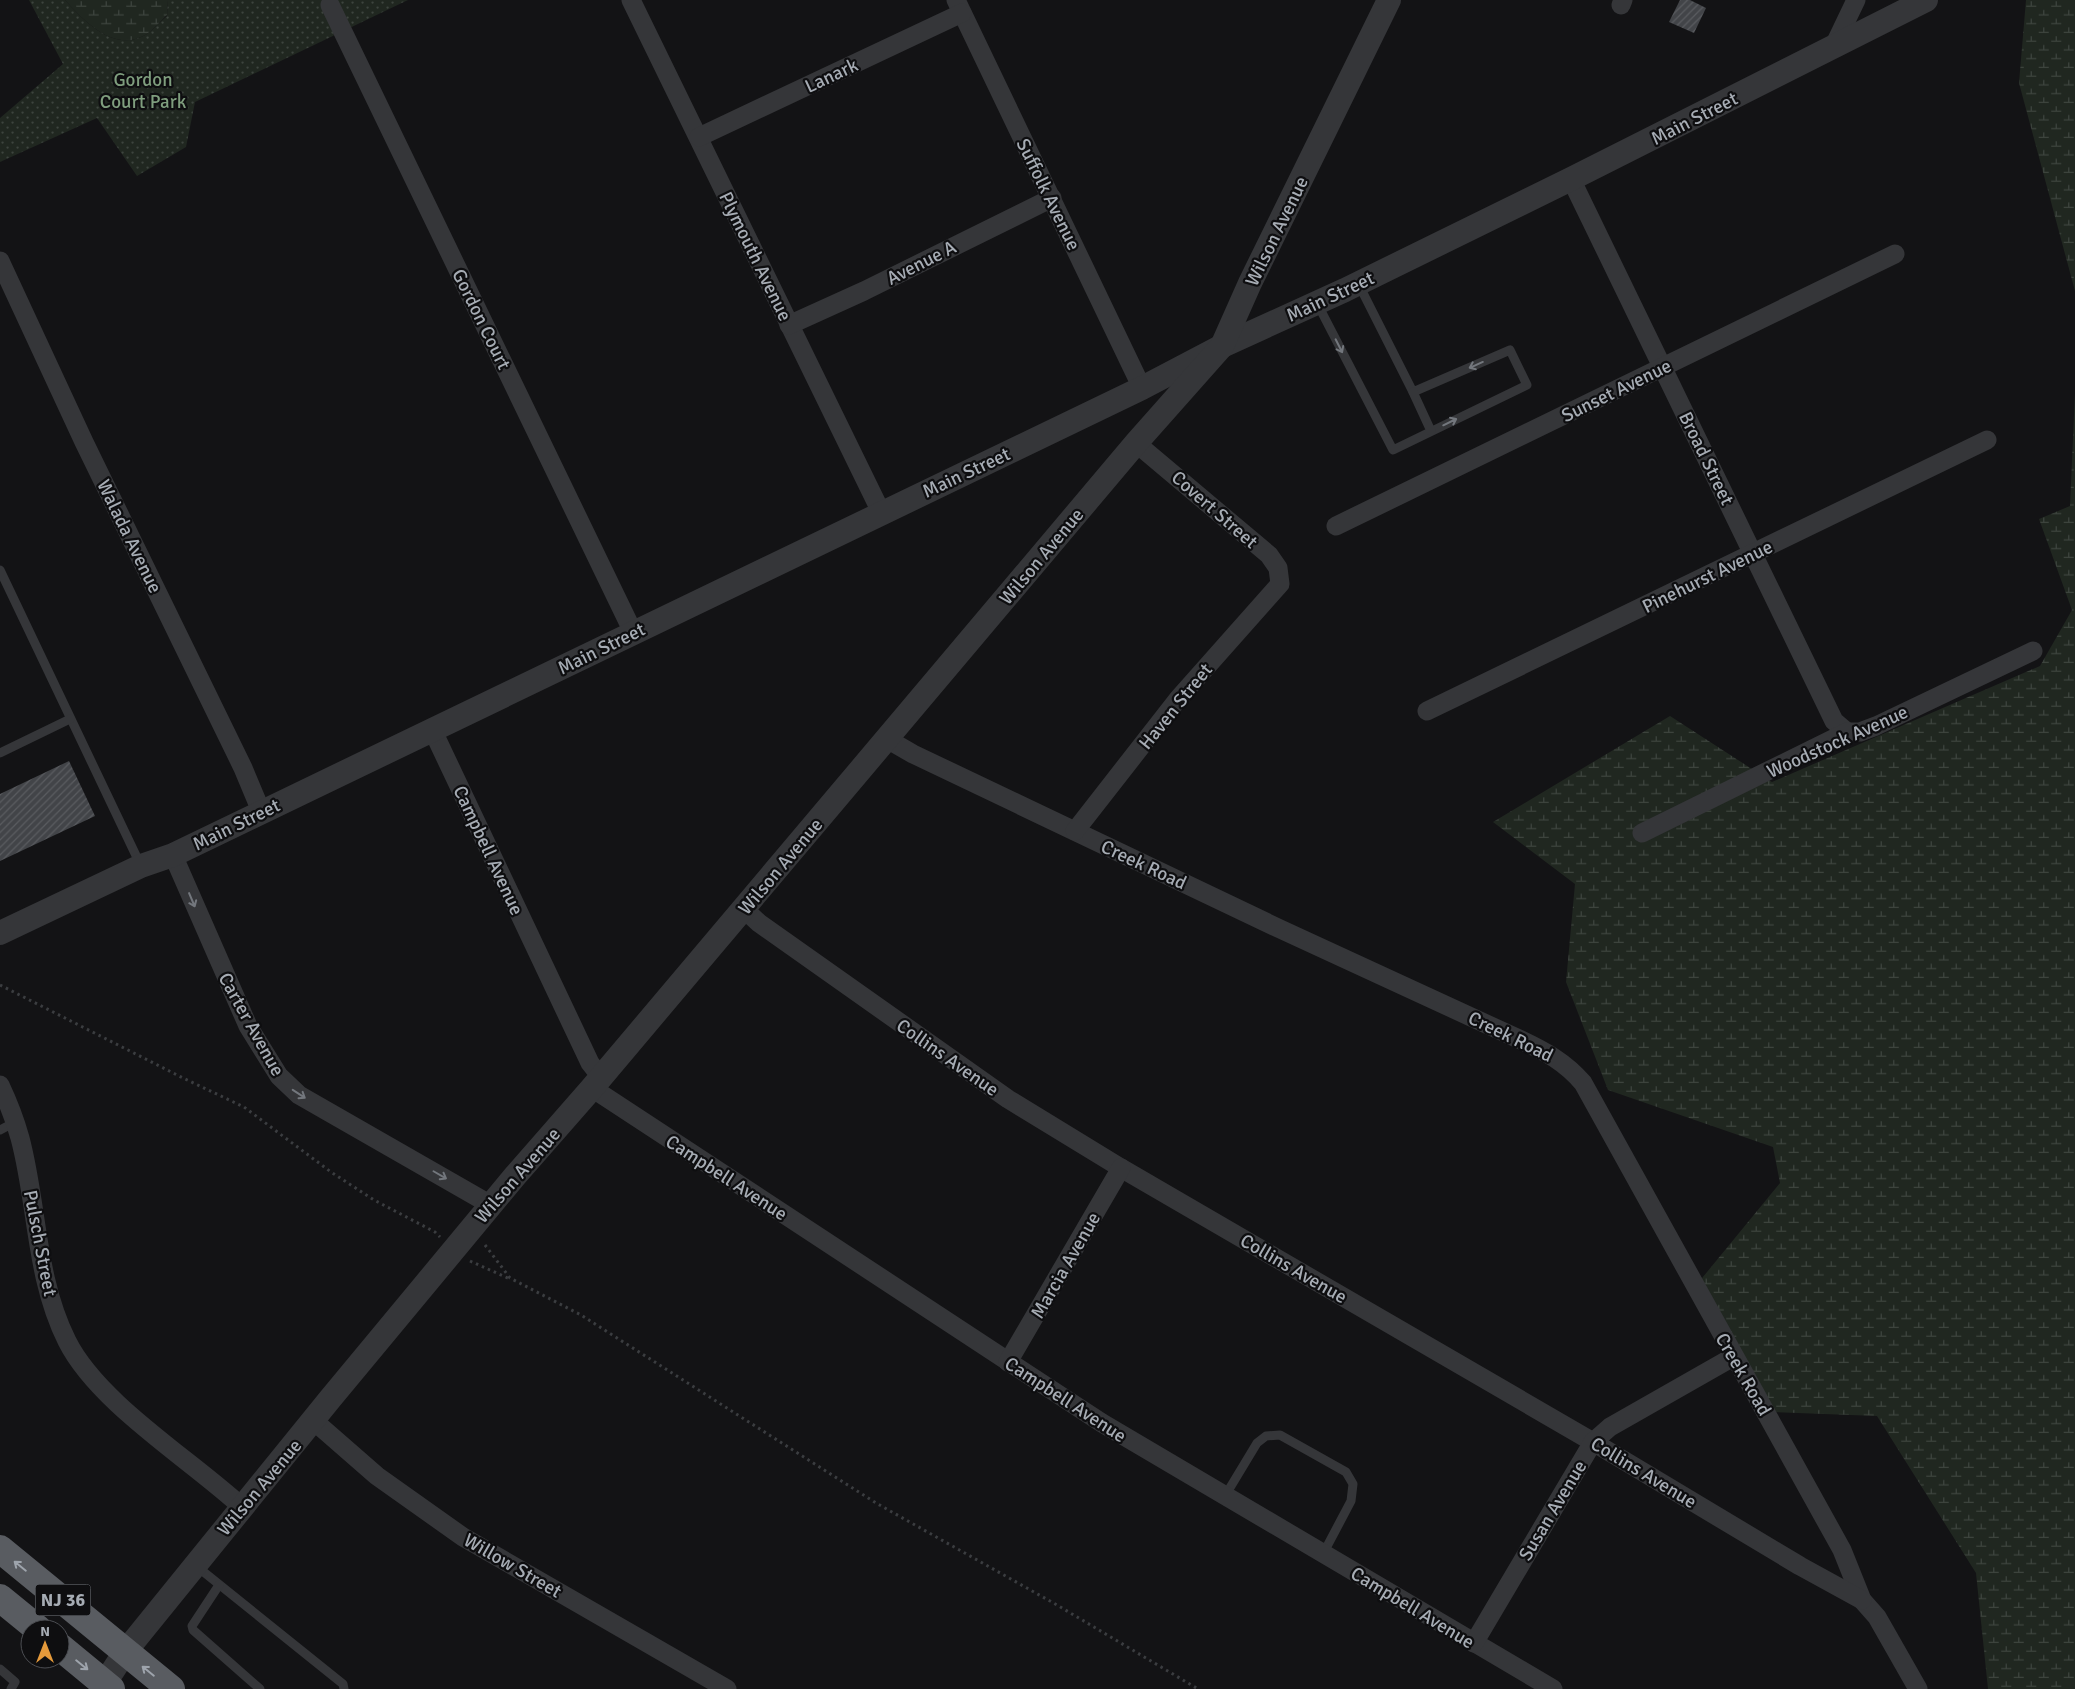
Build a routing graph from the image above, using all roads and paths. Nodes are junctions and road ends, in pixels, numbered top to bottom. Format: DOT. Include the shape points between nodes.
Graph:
graph roads {
  1 [pos="631,0"];
  2 [pos="1389,0"];
  3 [pos="1856,0"];
  4 [pos="1926,0"];
  5 [pos="330,5"];
  6 [pos="959,6"];
  7 [pos="1833,48"];
  8 [pos="699,137"];
  9 [pos="1571,179"];
  10 [pos="1052,198"];
  11 [pos="1895,254"];
  12 [pos="0,261"];
  13 [pos="1358,283"];
  14 [pos="1317,303"];
  15 [pos="789,325"];
  16 [pos="1222,346"];
  17 [pos="1663,367"];
  18 [pos="1142,388"];
  19 [pos="1413,392"];
  20 [pos="1431,431"];
  21 [pos="1987,440"];
  22 [pos="1136,443"];
  23 [pos="881,512"];
  24 [pos="1336,526"];
  25 [pos="1753,554"];
  26 [pos="0,570"];
  27 [pos="1280,584"];
  28 [pos="633,632"];
  29 [pos="2034,651"];
  30 [pos="1427,711"];
  31 [pos="70,719"];
  32 [pos="432,729"];
  33 [pos="1847,732"];
  34 [pos="887,739"];
  35 [pos="0,753"];
  36 [pos="261,812"];
  37 [pos="1075,831"];
  38 [pos="1642,833"];
  39 [pos="173,855"];
  40 [pos="141,866"];
  41 [pos="744,909"];
  42 [pos="0,933"];
  43 [pos="0,985"];
  44 [pos="596,1083"];
  45 [pos="0,1085"];
  46 [pos="8,1126"];
  47 [pos="1121,1168"];
  48 [pos="491,1205"];
  49 [pos="482,1241"];
  50 [pos="445,1242"];
  51 [pos="466,1259"];
  52 [pos="515,1281"];
  53 [pos="1733,1357"];
  54 [pos="1008,1362"];
  55 [pos="314,1421"];
  56 [pos="1593,1442"];
  57 [pos="1225,1496"];
  58 [pos="242,1507"];
  59 [pos="0,1549"];
  60 [pos="1323,1554"];
  61 [pos="195,1565"];
  62 [pos="220,1585"];
  63 [pos="0,1598"];
  64 [pos="1862,1600"];
  65 [pos="26,1619"];
  66 [pos="1474,1643"];
  67 [pos="125,1652"];
  68 [pos="70,1656"];
  69 [pos="0,1669"];
  70 [pos="105,1687"];
  71 [pos="11,1689"];
  72 [pos="170,1689"];
  73 [pos="260,1689"];
  74 [pos="344,1689"];
  75 [pos="726,1689"];
  76 [pos="1198,1689"];
  77 [pos="1552,1689"];
  78 [pos="1918,1689"];
  1 -- 8 [label="street, Plymouth Avenue"];
  2 -- 16 [label="street, Wilson Avenue"];
  3 -- 7 [label="street"];
  4 -- 7 [label="street, Main Street"];
  5 -- 28 [label="street, Gordon Court"];
  6 -- 8 [label="street, Lanark"];
  6 -- 10 [label="street, Suffolk Avenue"];
  7 -- 9 [label="street, Main Street"];
  8 -- 15 [label="street, Plymouth Avenue"];
  9 -- 13 [label="street, Main Street"];
  9 -- 17 [label="street, Broad Street"];
  10 -- 15 [label="street, Avenue A"];
  10 -- 18 [label="street, Suffolk Avenue"];
  11 -- 17 [label="street, Sunset Avenue"];
  12 -- 36 [label="street, Walada Avenue" via="243,768"];
  13 -- 14 [label="street, Main Street"];
  13 -- 19 [label="lane"];
  14 -- 16 [label="street, Main Street"];
  14 -- 20 [label="lane, one-way" via="1393,450"];
  15 -- 23 [label="street, Plymouth Avenue"];
  16 -- 18 [label="street, Main Street"];
  16 -- 22 [label="street, Wilson Avenue"];
  17 -- 24 [label="street, Sunset Avenue"];
  17 -- 25 [label="street, Broad Street"];
  18 -- 23 [label="street, Main Street"];
  19 -- 20 [label="lane"];
  20 -- 19 [label="lane, one-way" via="1527,385 1510,350"];
  21 -- 25 [label="street, Pinehurst Avenue"];
  22 -- 27 [label="street, Covert Street" via="1269,555 1278,568"];
  22 -- 34 [label="street, Wilson Avenue"];
  23 -- 28 [label="street, Main Street"];
  25 -- 30 [label="street, Pinehurst Avenue"];
  25 -- 33 [label="street, Broad Street" via="1834,721"];
  26 -- 31 [label="lane"];
  27 -- 37 [label="street, Haven Street" via="1178,700"];
  28 -- 32 [label="street, Main Street"];
  29 -- 33 [label="street, Woodstock Avenue" via="1876,726 1860,732"];
  31 -- 35 [label="lane"];
  31 -- 40 [label="lane"];
  32 -- 36 [label="street, Main Street"];
  32 -- 44 [label="street, Campbell Avenue" via="590,1063"];
  33 -- 38 [label="street, Woodstock Avenue"];
  34 -- 37 [label="street, Creek Road"];
  34 -- 41 [label="street, Wilson Avenue"];
  36 -- 39 [label="street, Main Street"];
  37 -- 53 [label="street, Creek Road" via="1521,1040 1569,1067 1583,1083"];
  39 -- 40 [label="street, Main Street"];
  39 -- 48 [label="street, Carter Avenue, one-way" via="248,1026 287,1086"];
  40 -- 42 [label="street, Main Street"];
  41 -- 44 [label="street, Wilson Avenue"];
  41 -- 47 [label="street, Collins Avenue" via="759,923 1008,1099"];
  43 -- 50 [label="path" via="244,1107 331,1172 374,1200 435,1232"];
  44 -- 48 [label="street, Wilson Avenue"];
  44 -- 54 [label="street, Campbell Avenue"];
  45 -- 46 [label="street, Pulsch Street"];
  46 -- 58 [label="street, Pulsch Street" via="28,1178 39,1254 67,1341 88,1371 118,1403"];
  47 -- 54 [label="street, Marcia Avenue"];
  47 -- 56 [label="street, Collins Avenue"];
  48 -- 55 [label="street, Wilson Avenue"];
  49 -- 52 [label="path" via="502,1270"];
  51 -- 52 [label="path"];
  52 -- 76 [label="path" via="581,1315 876,1503 1058,1605"];
  53 -- 56 [label="street, Susan Avenue" via="1610,1427"];
  53 -- 64 [label="street, Creek Road" via="1842,1550"];
  54 -- 57 [label="street, Campbell Avenue" via="1102,1423"];
  55 -- 58 [label="street, Wilson Avenue"];
  55 -- 75 [label="street, Willow Street" via="377,1476 463,1537"];
  56 -- 64 [label="street, Collins Avenue"];
  56 -- 66 [label="street, Susan Avenue"];
  57 -- 60 [label="street, Campbell Avenue"];
  57 -- 60 [label="lane" via="1257,1443 1266,1436 1280,1435 1346,1472 1353,1484 1351,1502"];
  58 -- 61 [label="street, Wilson Avenue"];
  67 -- 59 [label="highway, NJ 36, one-way"];
  60 -- 66 [label="street, Campbell Avenue"];
  61 -- 62 [label="lane"];
  61 -- 67 [label="street, Wilson Avenue"];
  62 -- 73 [label="lane" via="192,1626 193,1630"];
  62 -- 74 [label="lane" via="343,1684"];
  63 -- 65 [label="highway, NJ 36"];
  64 -- 78 [label="street, Creek Road" via="1877,1617"];
  66 -- 77 [label="street, Campbell Avenue"];
  67 -- 70 [label="street, Wilson Avenue"];
  72 -- 67 [label="highway, NJ 36, one-way"];
  68 -- 70 [label="highway, one-way"];
  69 -- 71 [label="lane" via="15,1682"];
}
